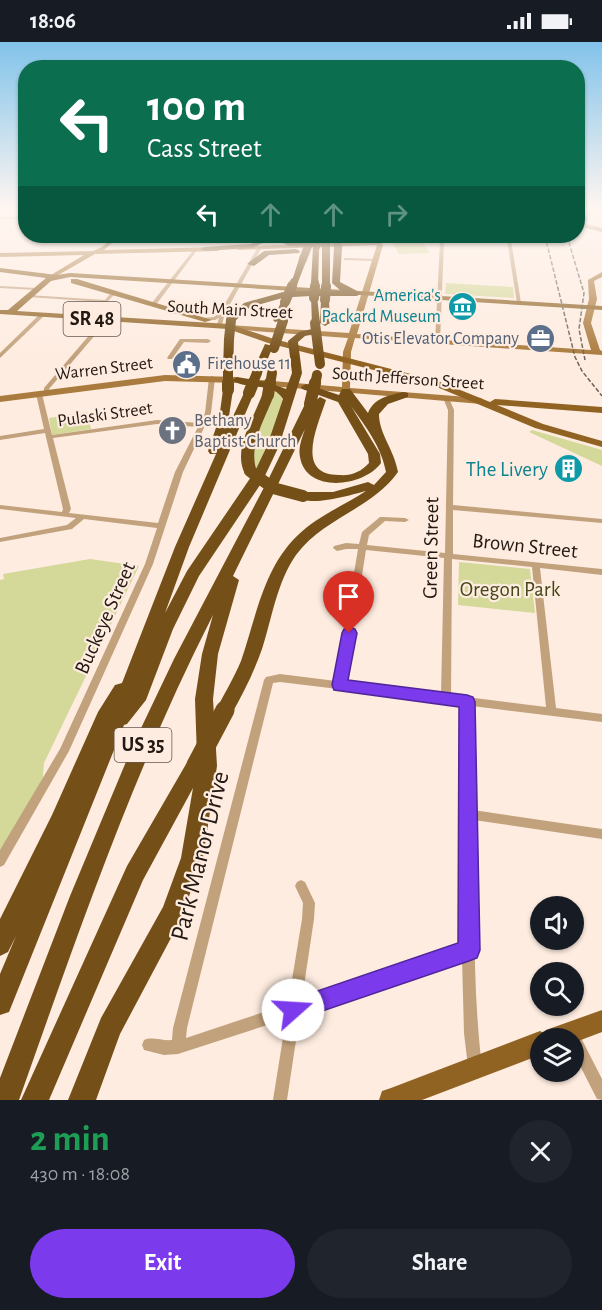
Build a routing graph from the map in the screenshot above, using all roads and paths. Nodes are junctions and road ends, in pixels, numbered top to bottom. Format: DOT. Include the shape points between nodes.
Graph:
graph roads {
  1 [pos="80,258"];
  2 [pos="193,258"];
  3 [pos="254,258"];
  4 [pos="258,258"];
  5 [pos="303,258"];
  6 [pos="325,258"];
  7 [pos="337,258"];
  8 [pos="441,258"];
  9 [pos="512,258"];
  10 [pos="315,259"];
  11 [pos="346,259"];
  12 [pos="375,261"];
  13 [pos="251,264"];
  14 [pos="0,270"];
  15 [pos="602,274"];
  16 [pos="51,277"];
  17 [pos="172,282"];
  18 [pos="238,285"];
  19 [pos="0,287"];
  20 [pos="36,289"];
  21 [pos="361,293"];
  22 [pos="293,294"];
  23 [pos="112,295"];
  24 [pos="28,296"];
  25 [pos="438,298"];
  26 [pos="284,300"];
  27 [pos="105,301"];
  28 [pos="138,301"];
  29 [pos="519,303"];
  30 [pos="153,305"];
  31 [pos="590,307"];
  32 [pos="602,308"];
  33 [pos="4,312"];
  34 [pos="222,313"];
  35 [pos="42,315"];
  36 [pos="89,318"];
  37 [pos="204,319"];
  38 [pos="105,320"];
  39 [pos="227,323"];
  40 [pos="319,326"];
  41 [pos="352,335"];
  42 [pos="208,340"];
  43 [pos="436,342"];
  44 [pos="293,344"];
  45 [pos="271,347"];
  46 [pos="599,353"];
  47 [pos="0,356"];
  48 [pos="170,358"];
  49 [pos="345,364"];
  50 [pos="212,378"];
  51 [pos="233,385"];
  52 [pos="294,386"];
  53 [pos="328,389"];
  54 [pos="42,394"];
  55 [pos="344,395"];
  56 [pos="404,395"];
  57 [pos="312,397"];
  58 [pos="447,398"];
  59 [pos="0,399"];
  60 [pos="481,401"];
  61 [pos="289,402"];
  62 [pos="510,408"];
  63 [pos="602,410"];
  64 [pos="202,425"];
  65 [pos="375,429"];
  66 [pos="48,434"];
  67 [pos="0,438"];
  68 [pos="602,444"];
  69 [pos="602,448"];
  70 [pos="389,463"];
  71 [pos="0,507"];
  72 [pos="450,507"];
  73 [pos="64,515"];
  74 [pos="81,518"];
  75 [pos="405,520"];
  76 [pos="602,521"];
  77 [pos="162,526"];
  78 [pos="190,530"];
  79 [pos="0,540"];
  80 [pos="363,547"];
  81 [pos="241,548"];
  82 [pos="337,548"];
  83 [pos="449,556"];
  84 [pos="536,565"];
  85 [pos="602,572"];
  86 [pos="136,664"];
  87 [pos="340,685"];
  88 [pos="446,699"];
  89 [pos="467,702"];
  90 [pos="551,712"];
  91 [pos="602,718"];
  92 [pos="114,727"];
  93 [pos="469,814"];
  94 [pos="602,834"];
  95 [pos="0,861"];
  96 [pos="301,886"];
  97 [pos="0,944"];
  98 [pos="469,950"];
  99 [pos="0,1003"];
  100 [pos="293,1010"];
  101 [pos="602,1021"];
  102 [pos="582,1028"];
  103 [pos="149,1044"];
  104 [pos="178,1047"];
  105 [pos="530,1047"];
  106 [pos="475,1066"];
  107 [pos="584,1067"];
  108 [pos="602,1094"];
  109 [pos="5,1100"];
  110 [pos="35,1100"];
  111 [pos="81,1100"];
  112 [pos="280,1100"];
  113 [pos="391,1100"];
  1 -- 16 [label="street"];
  2 -- 17 [label="street"];
  3 -- 13 [label="street"];
  4 -- 13 [label="highway"];
  5 -- 26 [label="highway, bridge"];
  6 -- 40 [label="highway, US 35, bridge" via="326,300"];
  7 -- 21 [label="highway" via="336,283"];
  8 -- 25 [label="street"];
  9 -- 29 [label="street"];
  10 -- 40 [label="highway, bridge" via="314,298"];
  11 -- 12 [label="street"];
  12 -- 21 [label="street"];
  13 -- 18 [label="street"];
  14 -- 16 [label="main road"];
  15 -- 31 [label="street" via="591,280"];
  16 -- 17 [label="main road, SR 48"];
  16 -- 20 [label="main road, SR 48"];
  16 -- 23 [label="main road"];
  16 -- 28 [label="main road"];
  17 -- 18 [label="main road, SR 48"];
  17 -- 30 [label="street"];
  18 -- 21 [label="main road, SR 48"];
  18 -- 34 [label="street"];
  19 -- 20 [label="street"];
  20 -- 24 [label="main road, SR 48"];
  21 -- 22 [label="highway"];
  21 -- 25 [label="main road, SR 48"];
  21 -- 41 [label="street"];
  23 -- 27 [label="street"];
  23 -- 28 [label="main road"];
  24 -- 27 [label="street"];
  24 -- 33 [label="main road, SR 48"];
  25 -- 29 [label="main road, SR 48"];
  25 -- 43 [label="street"];
  26 -- 39 [label="highway" via="248,304"];
  26 -- 45 [label="highway, bridge" via="287,310"];
  27 -- 36 [label="street"];
  28 -- 30 [label="main road"];
  29 -- 31 [label="main road, SR 48"];
  30 -- 37 [label="main road"];
  31 -- 32 [label="main road, SR 48"];
  31 -- 46 [label="street" via="587,323"];
  33 -- 35 [label="main road, South Main Street / SR 48"];
  34 -- 37 [label="street"];
  34 -- 39 [label="street"];
  35 -- 36 [label="main road, South Main Street / SR 48"];
  35 -- 47 [label="street"];
  36 -- 38 [label="main road, South Main Street / SR 48"];
  37 -- 39 [label="main road"];
  38 -- 39 [label="main road, South Main Street / SR 48"];
  38 -- 54 [label="street"];
  39 -- 40 [label="street, South Main Street"];
  39 -- 44 [label="main road, SR 48" via="270,340"];
  39 -- 51 [label="highway, bridge" via="228,370"];
  40 -- 41 [label="street, South Main Street"];
  40 -- 44 [label="highway" via="297,336"];
  40 -- 57 [label="highway, US 35, bridge" via="319,370"];
  41 -- 43 [label="street, South Main Street"];
  41 -- 49 [label="street"];
  42 -- 48 [label="street" via="182,340"];
  43 -- 46 [label="street, South Main Street"];
  44 -- 49 [label="main road, SR 48"];
  44 -- 52 [label="highway" via="298,370"];
  45 -- 70 [label="highway, bridge" via="272,373 249,448 250,471 273,488 303,496 334,496 364,488 378,479"];
  45 -- 78 [label="highway, US 35, bridge"];
  49 -- 53 [label="street" via="339,383"];
  49 -- 55 [label="street"];
  49 -- 60 [label="main road, SR 48" via="435,383"];
  50 -- 51 [label="street, South Jefferson Street"];
  50 -- 54 [label="street, Warren Street" via="155,379"];
  50 -- 64 [label="street, Buckeye Street" via="210,407"];
  51 -- 52 [label="street, South Jefferson Street"];
  51 -- 61 [label="highway" via="276,388"];
  51 -- 78 [label="highway" via="220,434 190,512"];
  52 -- 57 [label="street, South Jefferson Street"];
  52 -- 61 [label="highway"];
  53 -- 55 [label="street, South Jefferson Street"];
  53 -- 57 [label="street, South Jefferson Street"];
  54 -- 59 [label="street, Warren Street"];
  54 -- 66 [label="street"];
  55 -- 56 [label="street, South Jefferson Street"];
  55 -- 57 [label="highway"];
  55 -- 57 [label="highway" via="376,458 374,467 366,474 344,479 317,472 306,461"];
  55 -- 65 [label="highway"];
  56 -- 58 [label="street, South Jefferson Street"];
  56 -- 65 [label="highway" via="375,408"];
  57 -- 81 [label="highway, US 35" via="276,481"];
  58 -- 60 [label="street, South Jefferson Street"];
  58 -- 72 [label="street, Green Street" via="451,410"];
  60 -- 62 [label="main road"];
  60 -- 69 [label="main road" via="532,428"];
  61 -- 92 [label="highway" via="256,482 192,575 137,700"];
  62 -- 63 [label="main road, South Jefferson Street"];
  62 -- 68 [label="main road" via="553,431"];
  64 -- 66 [label="street, Pulaski Street" via="157,422"];
  64 -- 77 [label="street, Buckeye Street" via="177,478"];
  65 -- 70 [label="highway"];
  66 -- 67 [label="street, Pulaski Street"];
  66 -- 73 [label="street" via="66,509"];
  70 -- 110 [label="highway, bridge" via="392,472 387,480 318,525 292,549 280,571 249,662 135,873"];
  71 -- 73 [label="street"];
  72 -- 76 [label="street"];
  72 -- 83 [label="street, Green Street"];
  73 -- 74 [label="street"];
  74 -- 77 [label="street"];
  74 -- 79 [label="street" via="69,527"];
  75 -- 80 [label="street" via="383,519 365,534"];
  77 -- 95 [label="street, Buckeye Street" via="149,564 72,735"];
  78 -- 86 [label="highway, US 35"];
  80 -- 82 [label="street, Brown Street"];
  80 -- 83 [label="street, Brown Street"];
  80 -- 87 [label="street"];
  81 -- 109 [label="highway, US 35" via="145,740"];
  81 -- 111 [label="highway" via="210,654 204,699 207,766 192,858 172,913 110,1027"];
  83 -- 84 [label="street, Brown Street"];
  83 -- 88 [label="street, Green Street"];
  84 -- 85 [label="street, Brown Street"];
  84 -- 90 [label="street"];
  86 -- 92 [label="highway, US 35"];
  86 -- 97 [label="highway" via="107,712"];
  87 -- 88 [label="street"];
  87 -- 104 [label="street, Park Manor Drive" via="273,678 266,686"];
  88 -- 89 [label="street"];
  89 -- 90 [label="street"];
  89 -- 93 [label="street"];
  90 -- 91 [label="street"];
  92 -- 99 [label="highway, US 35"];
  93 -- 94 [label="street"];
  93 -- 98 [label="street"];
  96 -- 100 [label="street" via="309,903 308,920"];
  98 -- 100 [label="street"];
  98 -- 106 [label="street"];
  100 -- 104 [label="street"];
  100 -- 112 [label="street"];
  101 -- 102 [label="main road"];
  103 -- 104 [label="street"];
  105 -- 106 [label="main road"];
  106 -- 113 [label="main road"];
  107 -- 108 [label="street"];
}
